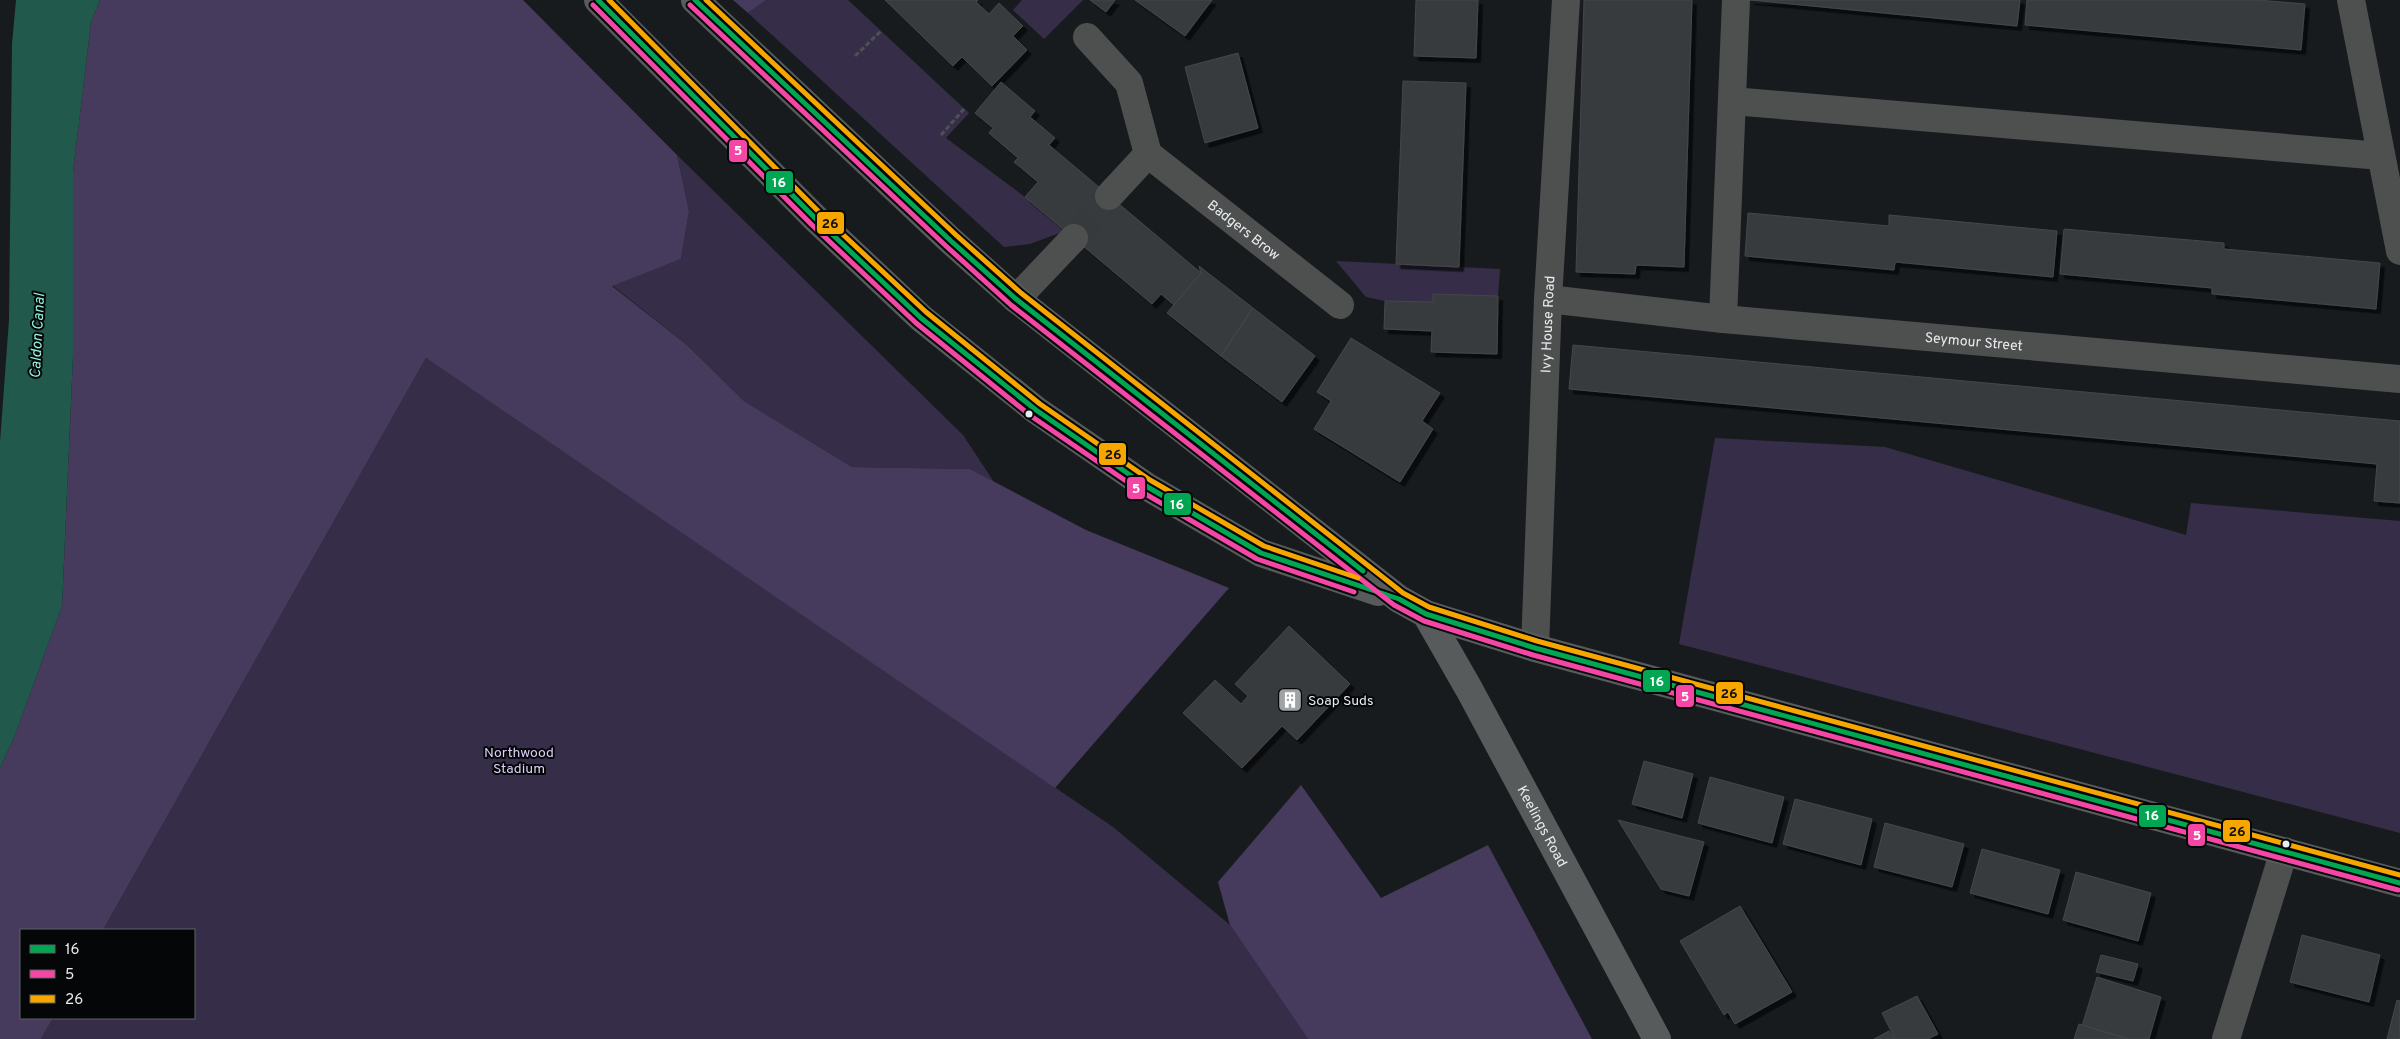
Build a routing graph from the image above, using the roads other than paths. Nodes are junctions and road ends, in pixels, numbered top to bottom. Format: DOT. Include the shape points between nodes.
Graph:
graph roads {
  1 [pos="598,0"];
  2 [pos="695,0"];
  3 [pos="1566,0"];
  4 [pos="1736,0"];
  5 [pos="2351,0"];
  6 [pos="1088,37"];
  7 [pos="1732,101"];
  8 [pos="1148,154"];
  9 [pos="2381,156"];
  10 [pos="1108,196"];
  11 [pos="1074,238"];
  12 [pos="2400,251"];
  13 [pos="1016,299"];
  14 [pos="1548,299"];
  15 [pos="1340,304"];
  16 [pos="1723,319"];
  17 [pos="2400,379"];
  18 [pos="1399,599"];
  19 [pos="1426,614"];
  20 [pos="1535,648"];
  21 [pos="2284,851"];
  22 [pos="2400,883"];
  23 [pos="1657,1039"];
  24 [pos="2226,1039"];
  1 -- 18 [label="main road" via="817,220 921,318 1036,410 1146,486 1262,553"];
  2 -- 13 [label="main road"];
  3 -- 14 [label="street, Ivy House Road"];
  4 -- 7 [label="street"];
  5 -- 9 [label="street"];
  6 -- 8 [label="street" via="1129,83"];
  7 -- 9 [label="street"];
  7 -- 16 [label="street"];
  8 -- 10 [label="street"];
  8 -- 15 [label="street, Badgers Brow"];
  9 -- 12 [label="street"];
  11 -- 13 [label="street"];
  13 -- 18 [label="main road"];
  14 -- 16 [label="street, Seymour Street"];
  14 -- 20 [label="street, Ivy House Road"];
  16 -- 17 [label="street, Seymour Street"];
  18 -- 19 [label="main road"];
  19 -- 20 [label="main road"];
  19 -- 23 [label="main road, Keelings Road"];
  20 -- 21 [label="main road"];
  21 -- 22 [label="main road"];
  21 -- 24 [label="street"];
}
